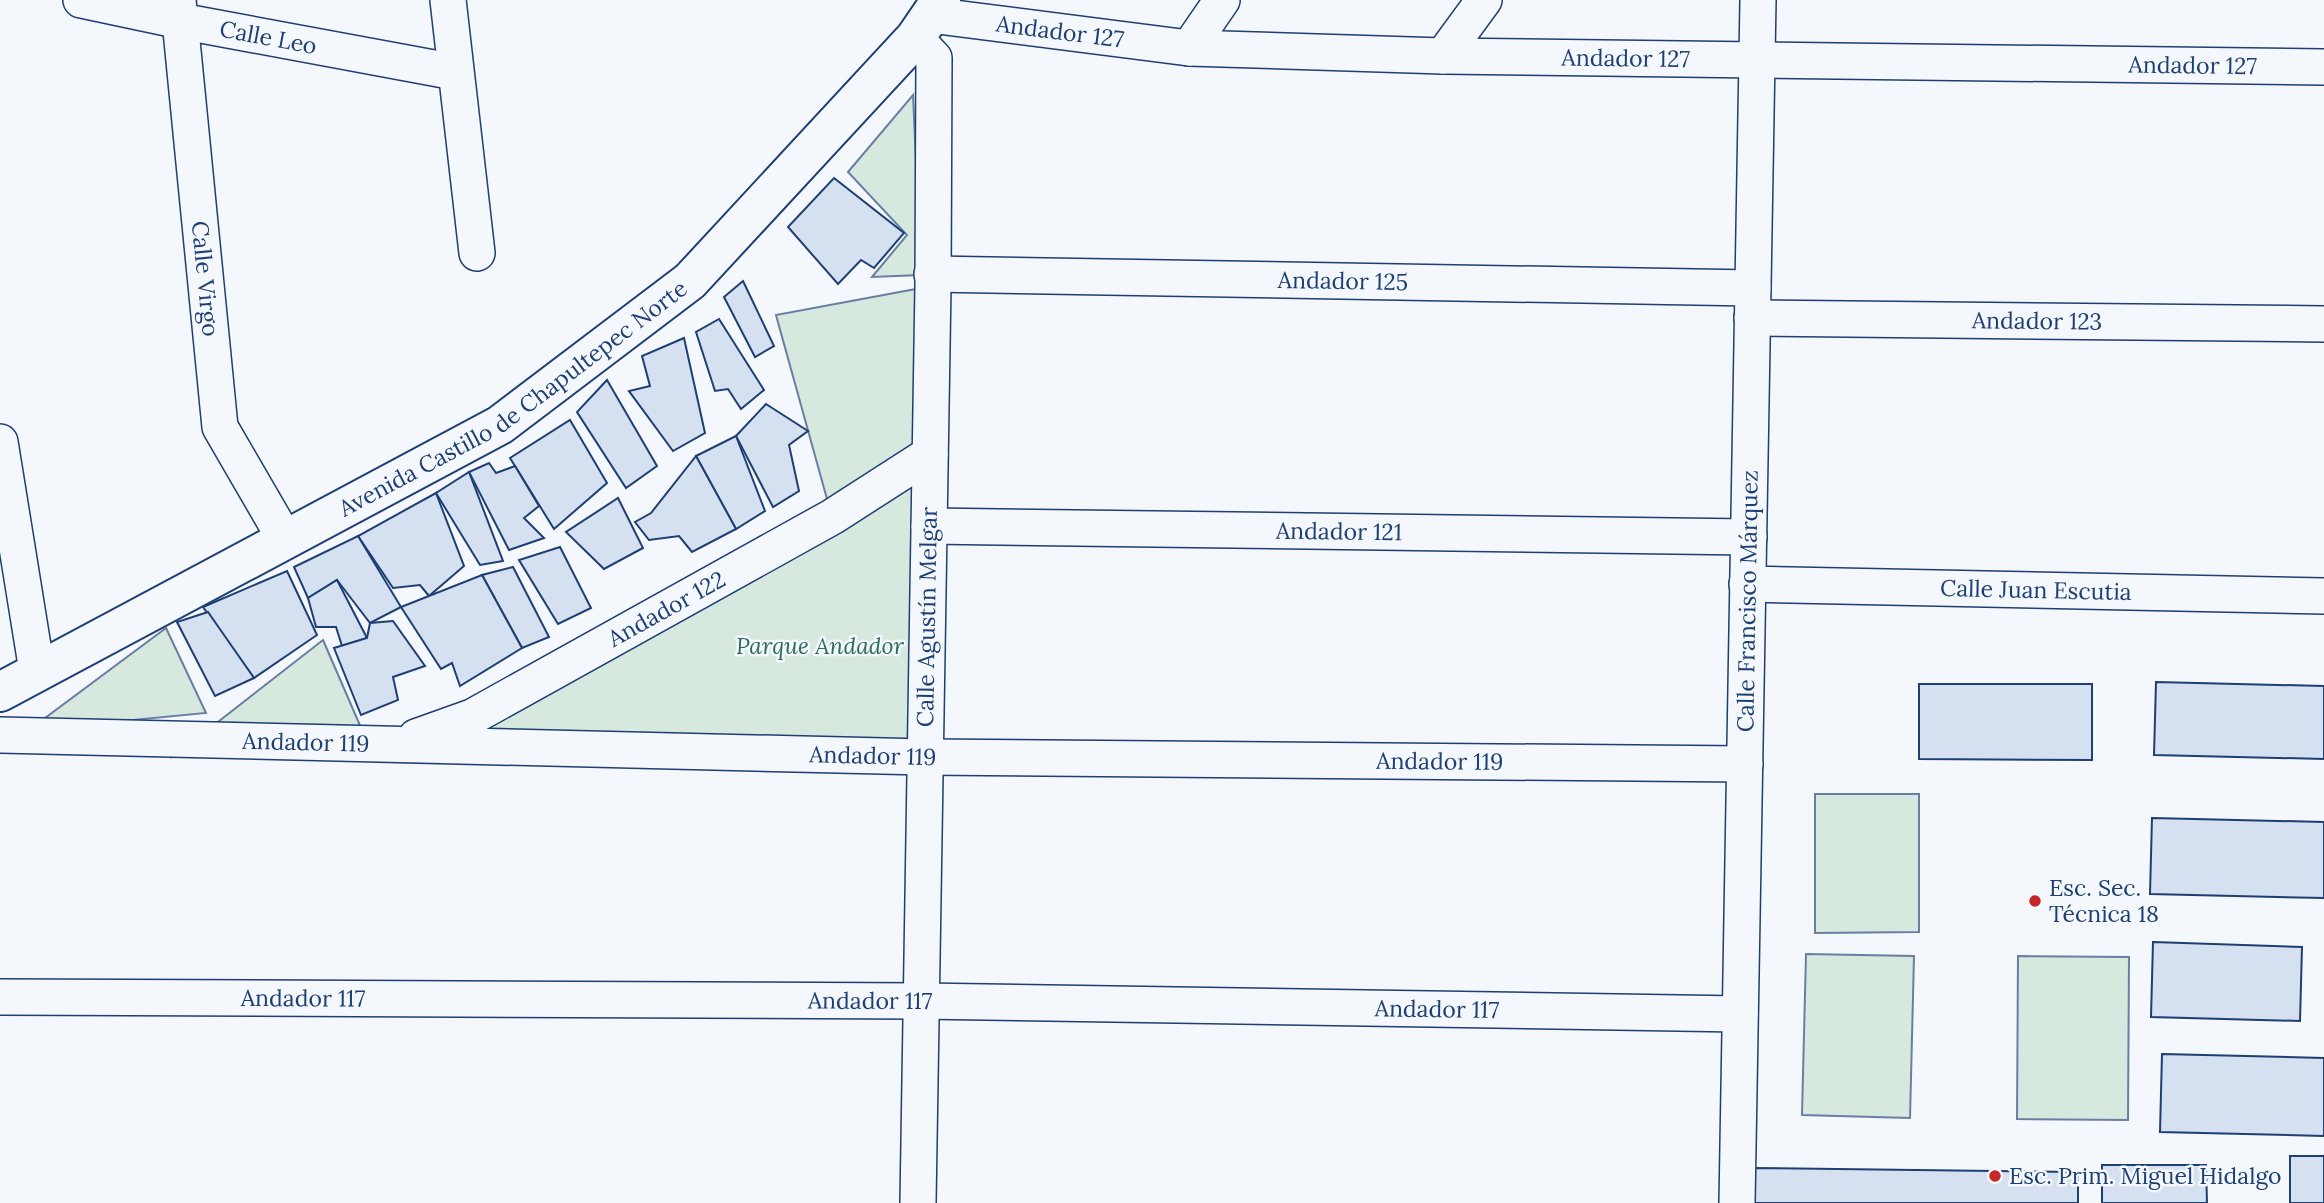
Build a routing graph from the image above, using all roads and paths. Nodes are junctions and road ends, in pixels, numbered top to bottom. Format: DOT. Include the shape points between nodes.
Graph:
graph roads {
  1 [pos="81,0"];
  2 [pos="448,0"];
  3 [pos="1222,0"];
  4 [pos="1484,0"];
  5 [pos="1758,0"];
  6 [pos="179,10"];
  7 [pos="929,18"];
  8 [pos="1189,48"];
  9 [pos="1443,56"];
  10 [pos="1757,61"];
  11 [pos="2324,67"];
  12 [pos="455,72"];
  13 [pos="477,253"];
  14 [pos="932,274"];
  15 [pos="1753,303"];
  16 [pos="2324,324"];
  17 [pos="0,442"];
  18 [pos="930,454"];
  19 [pos="929,526"];
  20 [pos="1749,537"];
  21 [pos="285,539"];
  22 [pos="1747,584"];
  23 [pos="2324,596"];
  24 [pos="37,671"];
  25 [pos="0,692"];
  26 [pos="0,735"];
  27 [pos="394,745"];
  28 [pos="925,757"];
  29 [pos="1745,764"];
  30 [pos="0,996"];
  31 [pos="921,1001"];
  32 [pos="1740,1014"];
  33 [pos="918,1203"];
  34 [pos="1737,1203"];
  1 -- 6 [label="street, Calle Leo"];
  2 -- 12 [label="street"];
  3 -- 8 [label="street"];
  4 -- 9 [label="street"];
  5 -- 10 [label="street, Calle Francisco Márquez"];
  6 -- 12 [label="street, Calle Leo"];
  6 -- 21 [label="street, Calle Virgo" via="220,427"];
  7 -- 8 [label="street, Andador 127"];
  7 -- 14 [label="street, Calle Agustín Melgar" via="934,58"];
  7 -- 21 [label="street, Avenida Castillo de Chapultepec Norte" via="690,281 500,425"];
  8 -- 9 [label="street, Andador 127"];
  9 -- 10 [label="street, Andador 127"];
  10 -- 11 [label="street, Andador 127"];
  10 -- 15 [label="street, Calle Francisco Márquez"];
  12 -- 13 [label="street"];
  14 -- 15 [label="street, Andador 125"];
  14 -- 18 [label="street, Calle Agustín Melgar"];
  15 -- 16 [label="street, Andador 123"];
  15 -- 20 [label="street, Calle Francisco Márquez"];
  17 -- 24 [label="street"];
  18 -- 19 [label="street, Calle Agustín Melgar"];
  18 -- 27 [label="street, Andador 122" via="832,517 472,717"];
  19 -- 20 [label="street, Andador 121"];
  19 -- 28 [label="street, Calle Agustín Melgar"];
  20 -- 22 [label="street, Calle Francisco Márquez"];
  21 -- 24 [label="street, Avenida Castillo de Chapultepec Norte"];
  22 -- 23 [label="street, Calle Juan Escutia"];
  22 -- 29 [label="street, Calle Francisco Márquez"];
  24 -- 25 [label="street, Avenida Castillo de Chapultepec Norte"];
  26 -- 27 [label="street, Andador 119"];
  27 -- 28 [label="street, Andador 119"];
  28 -- 29 [label="street, Andador 119"];
  28 -- 31 [label="street, Calle Agustín Melgar"];
  29 -- 32 [label="street, Calle Francisco Márquez"];
  30 -- 31 [label="street, Andador 117"];
  31 -- 32 [label="street, Andador 117"];
  31 -- 33 [label="street, Calle Agustín Melgar"];
  32 -- 34 [label="street, Calle Francisco Márquez"];
}
